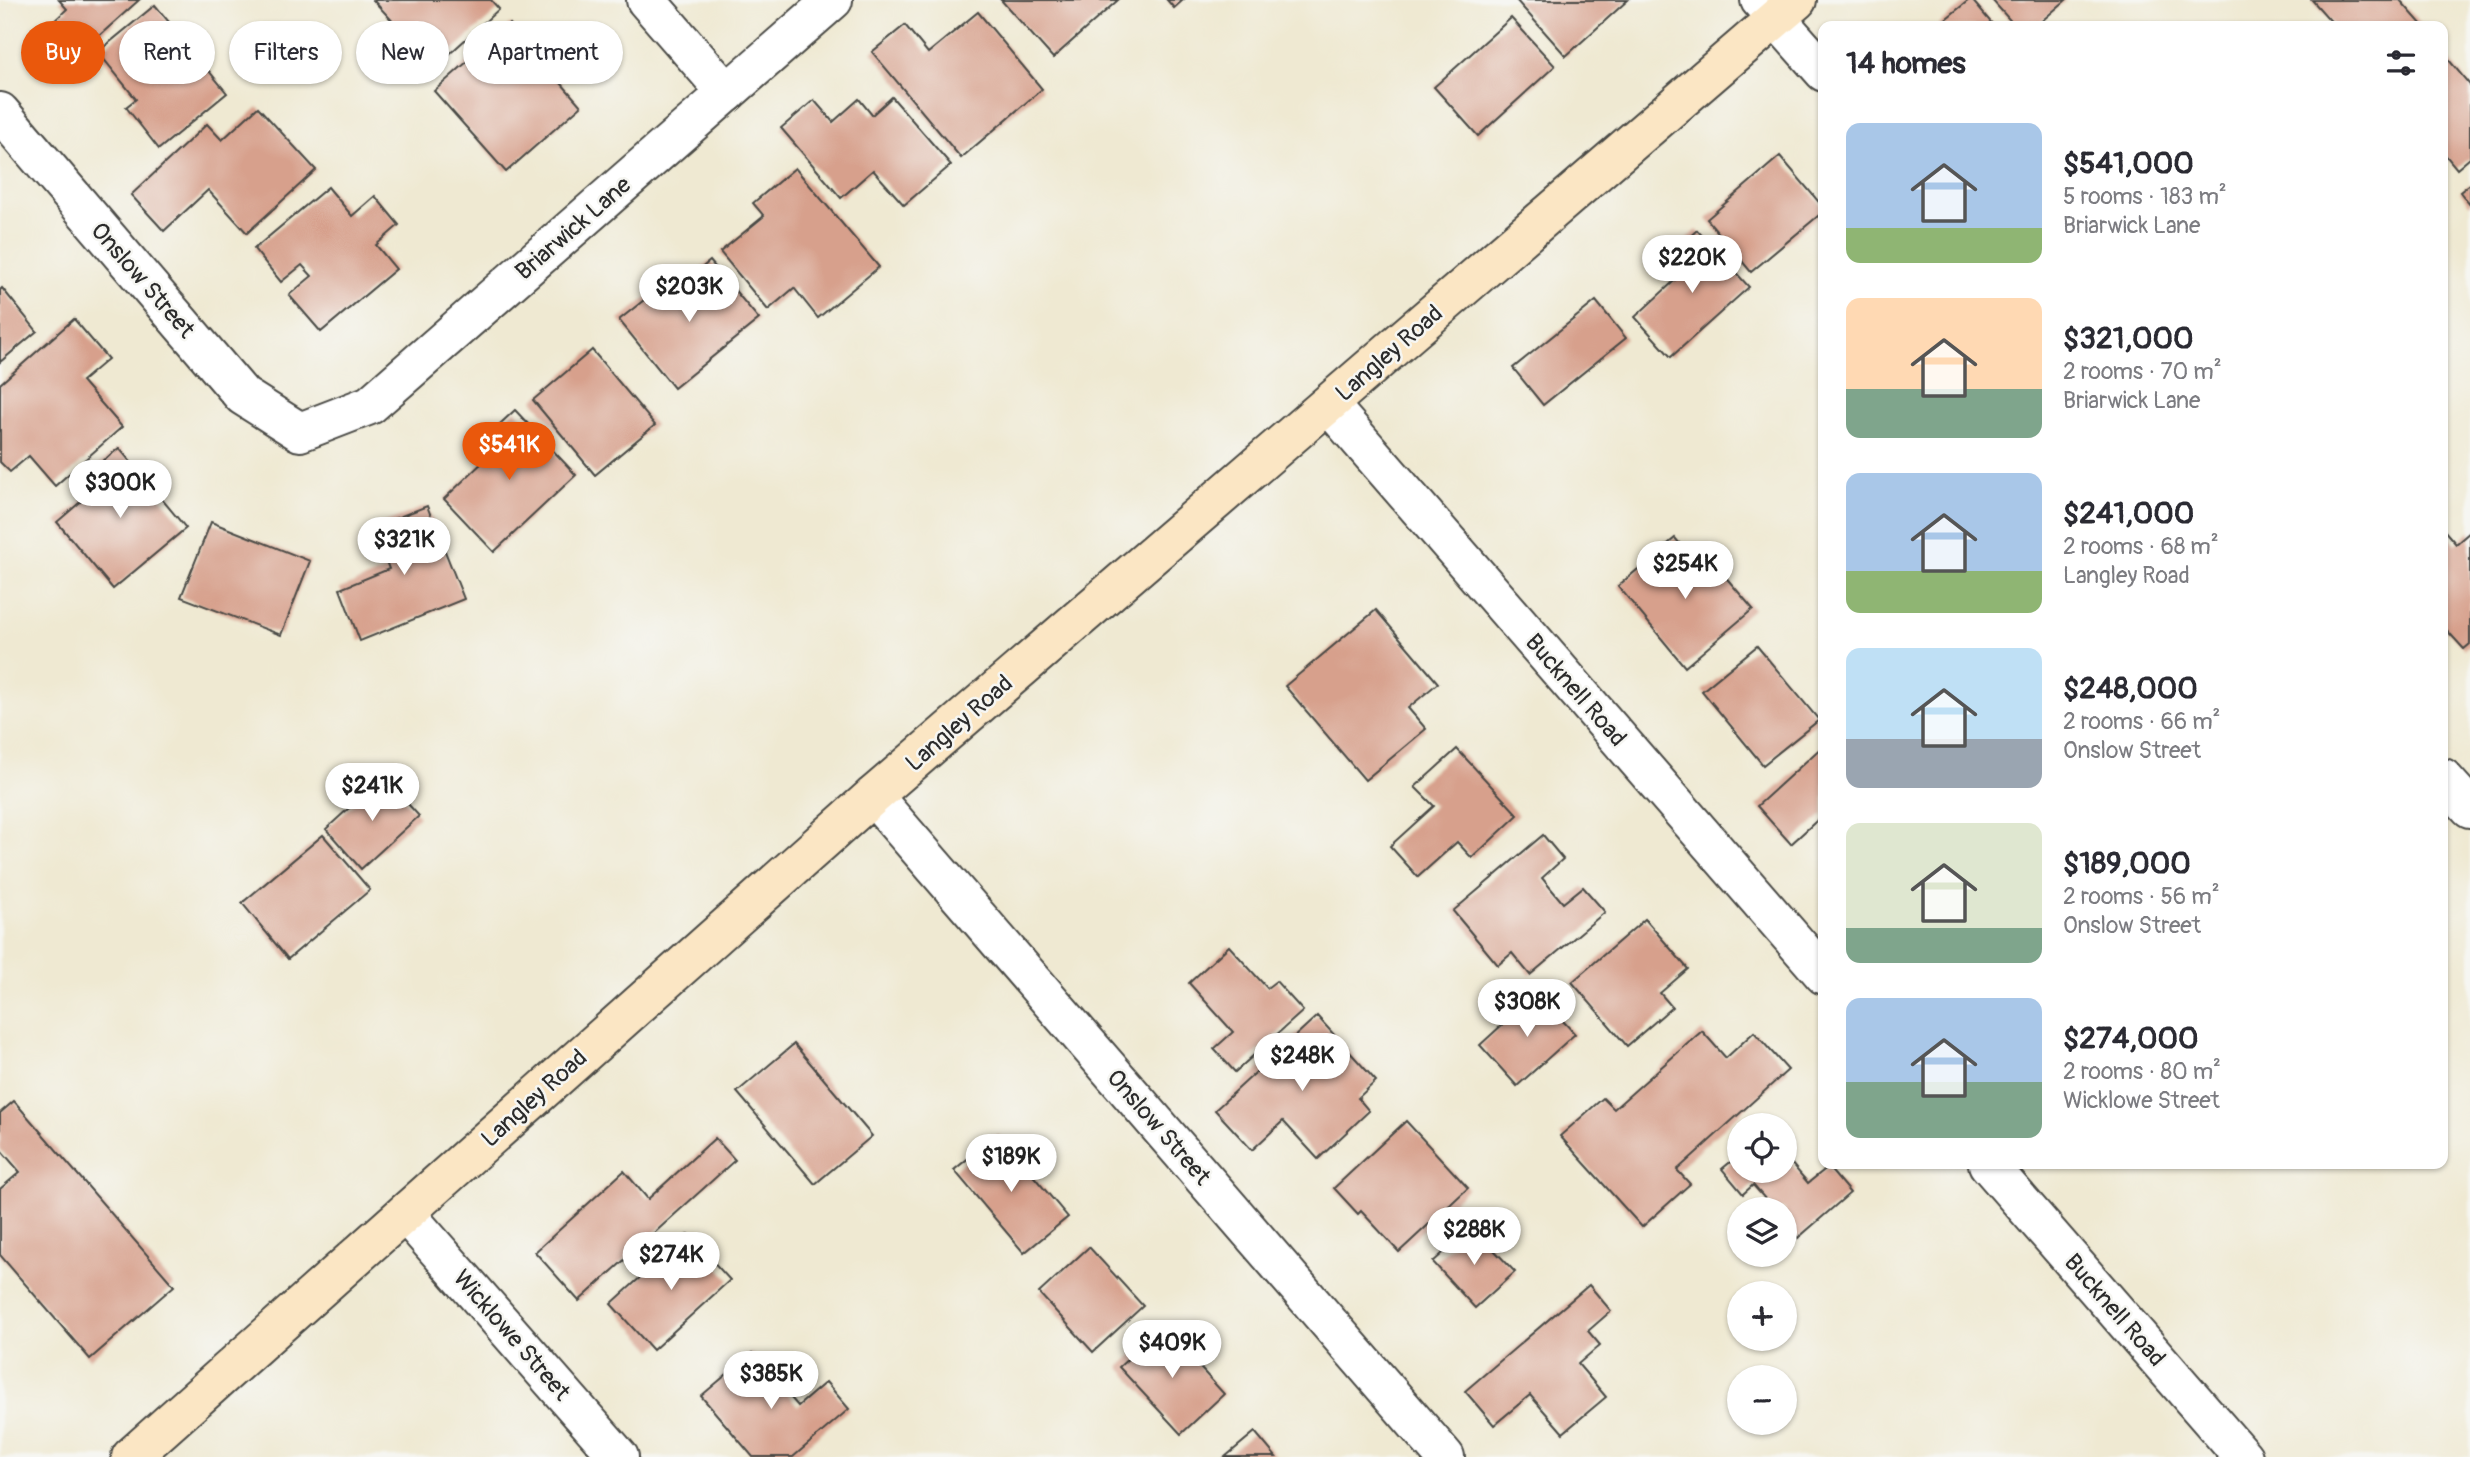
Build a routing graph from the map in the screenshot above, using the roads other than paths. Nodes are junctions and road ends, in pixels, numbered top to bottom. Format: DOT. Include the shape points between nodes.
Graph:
graph roads {
  1 [pos="646,0"];
  2 [pos="833,0"];
  3 [pos="1778,6"];
  4 [pos="1818,63"];
  5 [pos="727,93"];
  6 [pos="0,112"];
  7 [pos="1329,405"];
  8 [pos="300,432"];
  9 [pos="2448,784"];
  10 [pos="873,796"];
  11 [pos="2470,808"];
  12 [pos="1818,968"];
  13 [pos="1992,1169"];
  14 [pos="405,1213"];
  15 [pos="131,1457"];
  16 [pos="620,1457"];
  17 [pos="1445,1457"];
  18 [pos="2243,1457"];
  1 -- 5 [label="street"];
  2 -- 5 [label="street, Briarwick Lane"];
  3 -- 4 [label="street"];
  3 -- 7 [label="street, Langley Road"];
  5 -- 8 [label="street, Briarwick Lane" via="370,405"];
  6 -- 8 [label="street, Onslow Street" via="243,396"];
  7 -- 10 [label="street, Langley Road"];
  7 -- 12 [label="street, Bucknell Road"];
  9 -- 11 [label="street"];
  10 -- 14 [label="street, Langley Road"];
  10 -- 17 [label="street, Onslow Street"];
  13 -- 18 [label="street, Bucknell Road"];
  14 -- 15 [label="street, Langley Road"];
  14 -- 16 [label="street, Wicklowe Street"];
}
